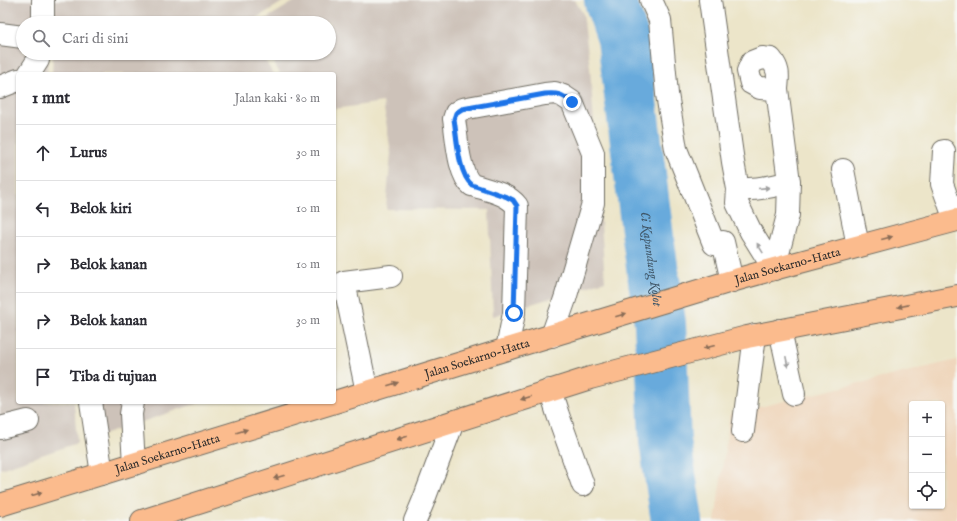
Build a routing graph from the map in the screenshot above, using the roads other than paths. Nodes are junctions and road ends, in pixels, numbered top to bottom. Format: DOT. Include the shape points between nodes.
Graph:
graph roads {
  1 [pos="43,0"];
  2 [pos="651,0"];
  3 [pos="710,0"];
  4 [pos="43,16"];
  5 [pos="0,34"];
  6 [pos="16,36"];
  7 [pos="38,60"];
  8 [pos="30,72"];
  9 [pos="16,81"];
  10 [pos="0,87"];
  11 [pos="777,89"];
  12 [pos="944,151"];
  13 [pos="843,170"];
  14 [pos="789,182"];
  15 [pos="738,188"];
  16 [pos="956,220"];
  17 [pos="858,246"];
  18 [pos="774,269"];
  19 [pos="391,276"];
  20 [pos="730,282"];
  21 [pos="957,296"];
  22 [pos="780,330"];
  23 [pos="552,336"];
  24 [pos="751,336"];
  25 [pos="507,349"];
  26 [pos="550,390"];
  27 [pos="367,392"];
  28 [pos="794,394"];
  29 [pos="336,399"];
  30 [pos="91,404"];
  31 [pos="133,404"];
  32 [pos="314,404"];
  33 [pos="297,408"];
  34 [pos="28,421"];
  35 [pos="453,422"];
  36 [pos="0,428"];
  37 [pos="743,431"];
  38 [pos="134,464"];
  39 [pos="102,474"];
  40 [pos="583,485"];
  41 [pos="0,505"];
  42 [pos="142,521"];
  43 [pos="415,521"];
  1 -- 4 [label="street"];
  2 -- 20 [label="street" via="660,20 667,94 676,149 714,244 723,242"];
  3 -- 15 [label="street"];
  5 -- 6 [label="street"];
  7 -- 8 [label="street"];
  9 -- 10 [label="street"];
  11 -- 14 [label="street"];
  12 -- 16 [label="street" via="942,184"];
  13 -- 17 [label="street"];
  15 -- 14 [label="street, one-way" via="748,190"];
  14 -- 18 [label="street" via="788,215"];
  18 -- 15 [label="street, one-way" via="737,203"];
  17 -- 16 [label="highway, Jalan Soekarno-Hatta, one-way"];
  17 -- 18 [label="highway, Jalan Soekarno-Hatta"];
  18 -- 20 [label="highway, Jalan Soekarno-Hatta"];
  19 -- 27 [label="street" via="344,282"];
  23 -- 20 [label="highway, Jalan Soekarno-Hatta, one-way"];
  21 -- 22 [label="highway, one-way"];
  22 -- 24 [label="highway"];
  22 -- 28 [label="street, one-way"];
  23 -- 25 [label="highway, Jalan Soekarno-Hatta"];
  23 -- 25 [label="street" via="593,203 593,153 572,102 555,93 462,109 456,113 454,119 461,167 468,181 472,185 513,200 517,206 514,313"];
  24 -- 26 [label="highway, one-way"];
  24 -- 37 [label="street"];
  27 -- 25 [label="highway, Jalan Soekarno-Hatta, one-way"];
  26 -- 35 [label="highway, one-way"];
  26 -- 40 [label="street"];
  27 -- 29 [label="highway, Jalan Soekarno-Hatta"];
  30 -- 39 [label="street"];
  31 -- 38 [label="street"];
  32 -- 33 [label="highway, Jalan Soekarno-Hatta"];
  38 -- 33 [label="highway, Jalan Soekarno-Hatta, one-way"];
  34 -- 36 [label="street"];
  35 -- 42 [label="highway, one-way"];
  35 -- 43 [label="street"];
  38 -- 39 [label="highway, Jalan Soekarno-Hatta"];
  41 -- 39 [label="highway, Jalan Soekarno-Hatta, one-way"];
}
